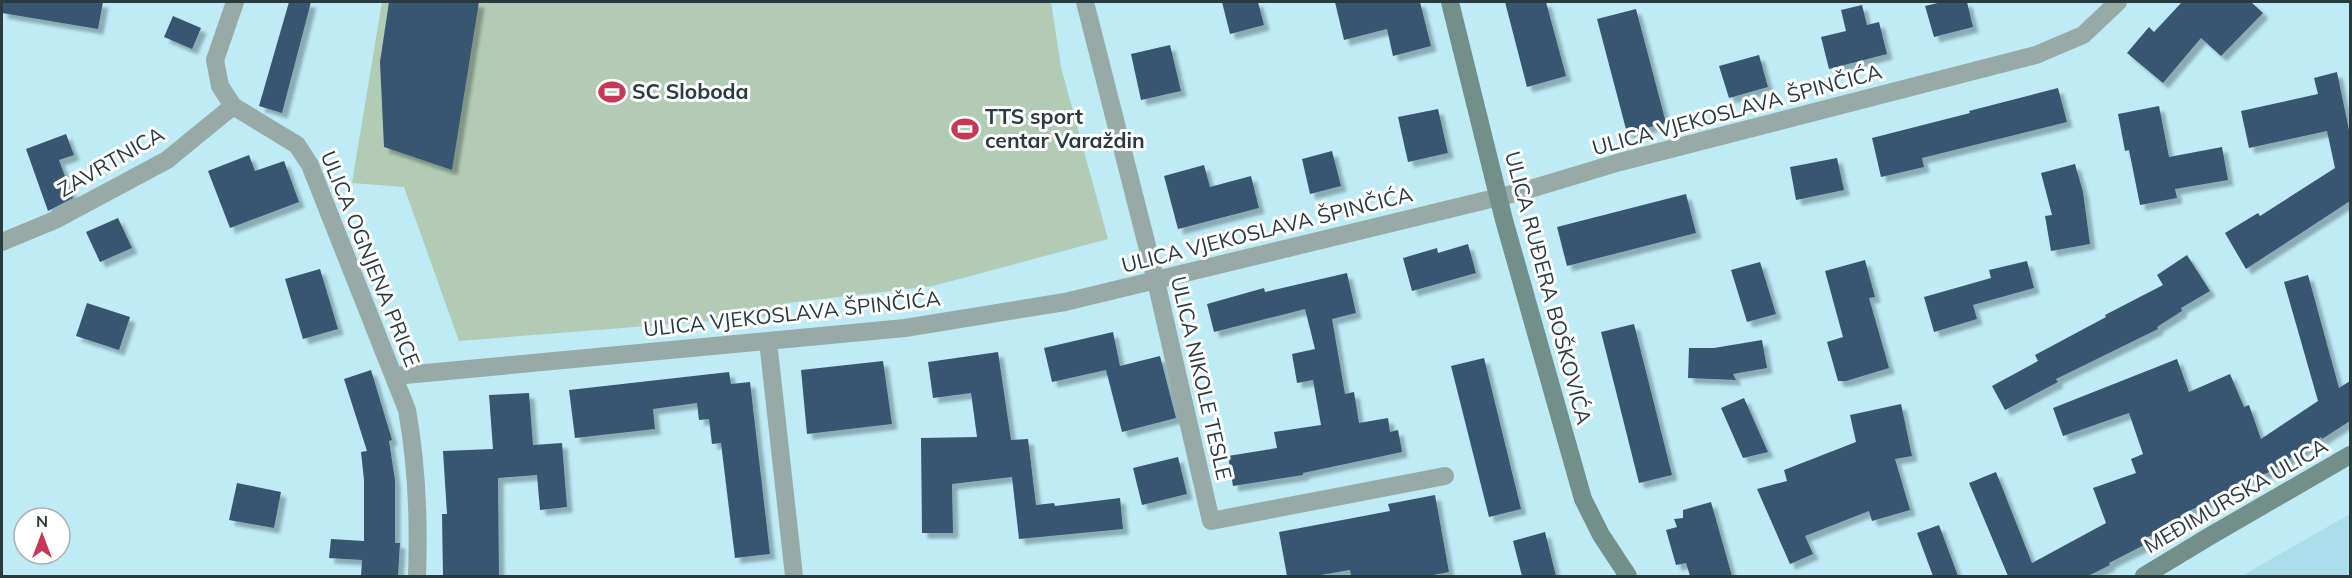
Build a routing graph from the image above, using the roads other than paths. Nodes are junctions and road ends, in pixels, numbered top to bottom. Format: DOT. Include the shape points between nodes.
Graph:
graph roads {
  1 [pos="235,2"];
  2 [pos="1085,2"];
  3 [pos="1450,2"];
  4 [pos="2118,2"];
  5 [pos="233,106"];
  6 [pos="1499,198"];
  7 [pos="2,242"];
  8 [pos="1156,281"];
  9 [pos="768,341"];
  10 [pos="394,376"];
  11 [pos="2350,455"];
  12 [pos="1445,477"];
  13 [pos="417,576"];
  14 [pos="794,576"];
  15 [pos="1628,576"];
  16 [pos="2144,576"];
  1 -- 5 [label="street" via="216,60 220,86"];
  2 -- 8 [label="street, ULICA NIKOLE TESLE"];
  3 -- 6 [label="street, ULICA RUĐERA BOŠKOVIĆA"];
  4 -- 6 [label="street, ULICA VJEKOSLAVA ŠPINČIĆA" via="2083,35 2036,55 1620,162"];
  5 -- 7 [label="street, ZAVRTNICA" via="167,160"];
  5 -- 10 [label="street, ULICA OGNJENA PRICE" via="297,145 310,165"];
  6 -- 8 [label="street, ULICA VJEKOSLAVA ŠPINČIĆA"];
  6 -- 15 [label="street, ULICA RUĐERA BOŠKOVIĆA" via="1583,499"];
  8 -- 9 [label="street, ULICA VJEKOSLAVA ŠPINČIĆA" via="1065,302 905,328"];
  8 -- 12 [label="street, ULICA NIKOLE TESLE" via="1211,521"];
  9 -- 10 [label="street, ULICA VJEKOSLAVA ŠPINČIĆA"];
  9 -- 14 [label="street"];
  10 -- 13 [label="street, ULICA OGNJENA PRICE" via="407,410 413,443 419,535"];
  11 -- 16 [label="street, MEĐIMURSKA ULICA"];
}
